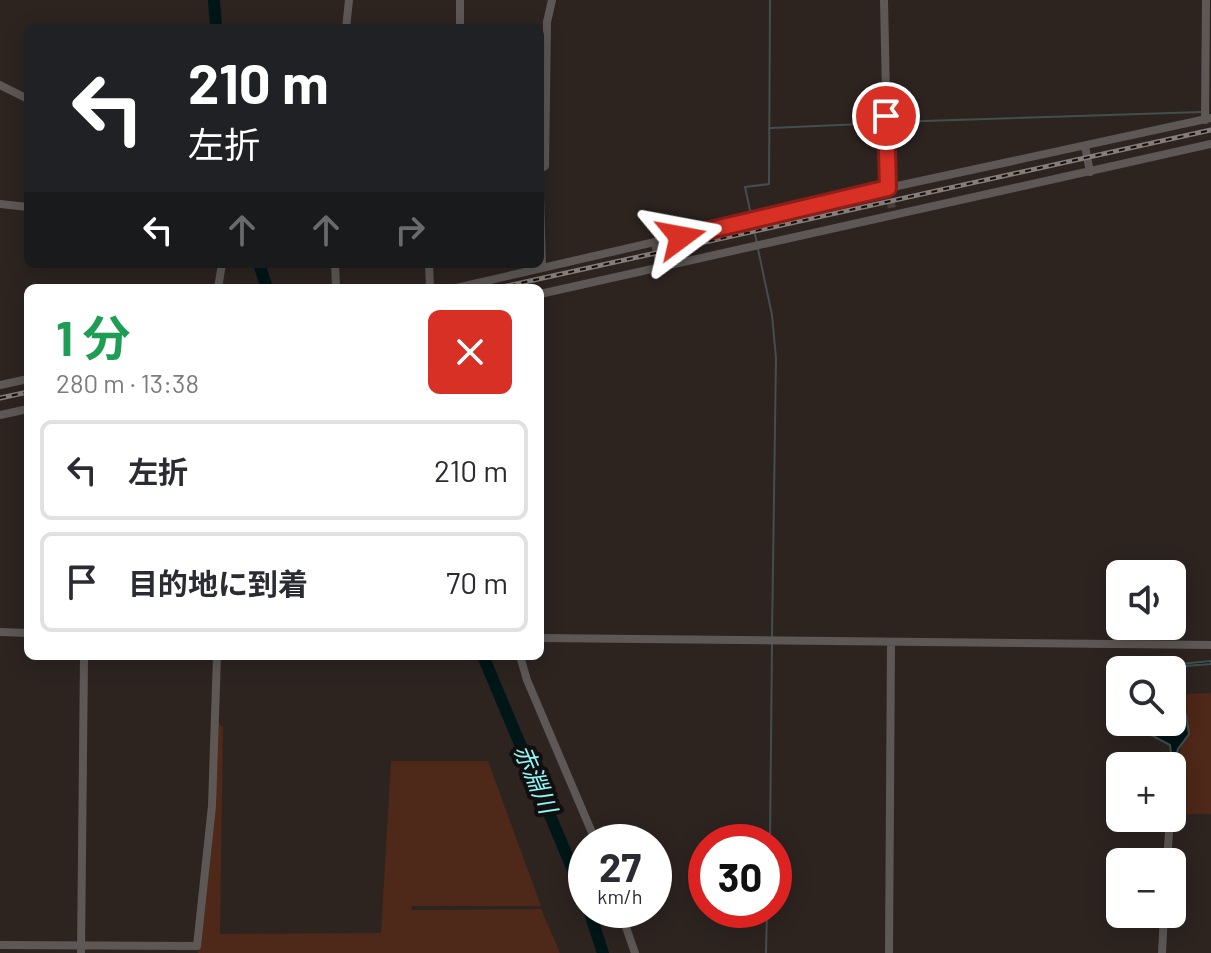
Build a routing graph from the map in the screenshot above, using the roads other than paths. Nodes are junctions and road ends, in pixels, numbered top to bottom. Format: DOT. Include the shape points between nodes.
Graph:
graph roads {
  1 [pos="349,0"];
  2 [pos="460,0"];
  3 [pos="552,0"];
  4 [pos="884,0"];
  5 [pos="1206,0"];
  6 [pos="346,24"];
  7 [pos="460,24"];
  8 [pos="0,85"];
  9 [pos="24,97"];
  10 [pos="1208,119"];
  11 [pos="1211,144"];
  12 [pos="1085,146"];
  13 [pos="544,167"];
  14 [pos="1090,172"];
  15 [pos="888,188"];
  16 [pos="0,204"];
  17 [pos="24,207"];
  18 [pos="655,243"];
  19 [pos="544,267"];
  20 [pos="660,267"];
  21 [pos="538,268"];
  22 [pos="472,284"];
  23 [pos="544,293"];
  24 [pos="24,380"];
  25 [pos="0,385"];
  26 [pos="24,410"];
  27 [pos="0,415"];
  28 [pos="0,632"];
  29 [pos="24,633"];
  30 [pos="544,638"];
  31 [pos="891,642"];
  32 [pos="1211,645"];
  33 [pos="84,660"];
  34 [pos="217,660"];
  35 [pos="521,660"];
  36 [pos="588,824"];
  37 [pos="626,928"];
  38 [pos="1163,928"];
  39 [pos="0,945"];
  40 [pos="81,949"];
  41 [pos="635,953"];
  42 [pos="889,953"];
  43 [pos="1162,953"];
  1 -- 6 [label="street"];
  2 -- 7 [label="street"];
  3 -- 13 [label="street"];
  4 -- 15 [label="street"];
  5 -- 10 [label="street"];
  8 -- 9 [label="street"];
  10 -- 12 [label="street"];
  11 -- 14 [label="street"];
  12 -- 14 [label="street"];
  12 -- 15 [label="street"];
  14 -- 20 [label="street"];
  15 -- 18 [label="street"];
  16 -- 17 [label="street"];
  18 -- 19 [label="street"];
  18 -- 20 [label="street"];
  20 -- 23 [label="street"];
  21 -- 22 [label="street"];
  24 -- 25 [label="street"];
  26 -- 27 [label="street"];
  28 -- 29 [label="street"];
  30 -- 31 [label="street"];
  31 -- 32 [label="street"];
  31 -- 42 [label="street"];
  33 -- 40 [label="street"];
  34 -- 40 [label="street" via="212,806 197,946"];
  35 -- 36 [label="street"];
  37 -- 41 [label="street"];
  38 -- 43 [label="street"];
  39 -- 40 [label="street"];
}
